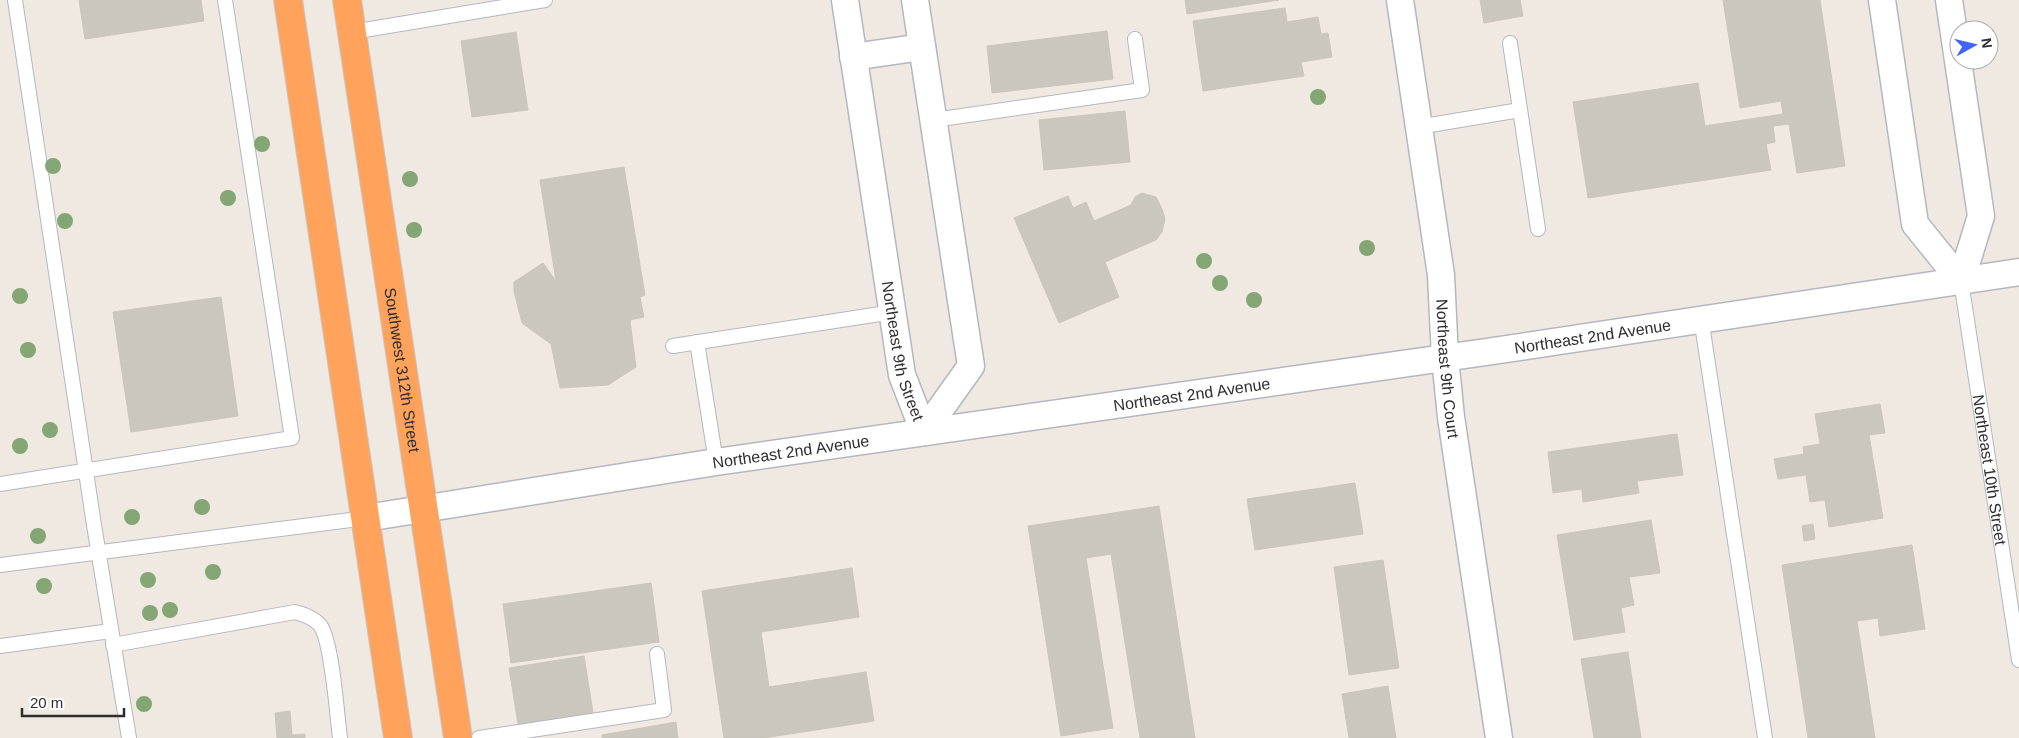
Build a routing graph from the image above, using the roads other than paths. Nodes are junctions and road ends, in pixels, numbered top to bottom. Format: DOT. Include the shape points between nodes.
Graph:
graph roads {
  1 [pos="15,0"];
  2 [pos="225,0"];
  3 [pos="288,0"];
  4 [pos="347,0"];
  5 [pos="545,0"];
  6 [pos="845,0"];
  7 [pos="915,0"];
  8 [pos="1400,0"];
  9 [pos="1882,0"];
  10 [pos="1949,0"];
  11 [pos="352,32"];
  12 [pos="1135,39"];
  13 [pos="1510,43"];
  14 [pos="922,47"];
  15 [pos="853,57"];
  16 [pos="1520,110"];
  17 [pos="934,120"];
  18 [pos="1418,127"];
  19 [pos="1538,228"];
  20 [pos="2019,272"];
  21 [pos="1961,281"];
  22 [pos="894,312"];
  23 [pos="1701,318"];
  24 [pos="697,342"];
  25 [pos="672,346"];
  26 [pos="1445,358"];
  27 [pos="924,432"];
  28 [pos="716,462"];
  29 [pos="86,470"];
  30 [pos="0,484"];
  31 [pos="424,509"];
  32 [pos="366,518"];
  33 [pos="98,553"];
  34 [pos="0,565"];
  35 [pos="112,638"];
  36 [pos="0,646"];
  37 [pos="656,654"];
  38 [pos="2019,660"];
  39 [pos="129,738"];
  40 [pos="340,738"];
  41 [pos="398,738"];
  42 [pos="458,738"];
  43 [pos="479,738"];
  44 [pos="1499,738"];
  45 [pos="1765,738"];
  1 -- 29 [label="lane"];
  2 -- 29 [label="lane" via="292,438"];
  3 -- 32 [label="highway"];
  4 -- 11 [label="highway, Southwest 312th Street"];
  5 -- 11 [label="lane"];
  6 -- 15 [label="street, Northeast 9th Street"];
  7 -- 14 [label="street, Northeast 9th Street"];
  8 -- 18 [label="street, Northeast 9th Court"];
  9 -- 21 [label="street" via="1915,224"];
  10 -- 21 [label="street, Northeast 10th Street" via="1981,216"];
  11 -- 31 [label="highway, Southwest 312th Street"];
  12 -- 17 [label="lane" via="1142,90"];
  13 -- 16 [label="lane"];
  14 -- 15 [label="street"];
  14 -- 17 [label="street, Northeast 9th Street"];
  15 -- 22 [label="street, Northeast 9th Street"];
  16 -- 18 [label="lane"];
  16 -- 19 [label="lane"];
  17 -- 27 [label="street, Northeast 9th Street" via="971,366"];
  18 -- 26 [label="street, Northeast 9th Court" via="1441,275"];
  20 -- 21 [label="street, Northeast 2nd Avenue"];
  21 -- 23 [label="street, Northeast 2nd Avenue"];
  21 -- 38 [label="lane, Northeast 10th Street"];
  22 -- 24 [label="lane"];
  22 -- 27 [label="street, Northeast 9th Street" via="902,375"];
  23 -- 26 [label="street, Northeast 2nd Avenue"];
  23 -- 45 [label="lane"];
  24 -- 25 [label="lane"];
  24 -- 28 [label="lane"];
  26 -- 27 [label="street, Northeast 2nd Avenue"];
  26 -- 44 [label="street, Northeast 9th Court" via="1453,433"];
  27 -- 28 [label="street, Northeast 2nd Avenue"];
  28 -- 31 [label="street, Northeast 2nd Avenue"];
  29 -- 30 [label="lane"];
  29 -- 33 [label="lane"];
  31 -- 32 [label="street, Northeast 2nd Avenue"];
  31 -- 42 [label="highway, Southwest 312th Street"];
  32 -- 33 [label="lane"];
  32 -- 41 [label="highway"];
  33 -- 34 [label="lane"];
  33 -- 35 [label="lane"];
  35 -- 36 [label="lane"];
  35 -- 39 [label="lane"];
  35 -- 40 [label="lane" via="295,612 308,616 320,624 327,643"];
  37 -- 43 [label="lane" via="664,710"];
}
